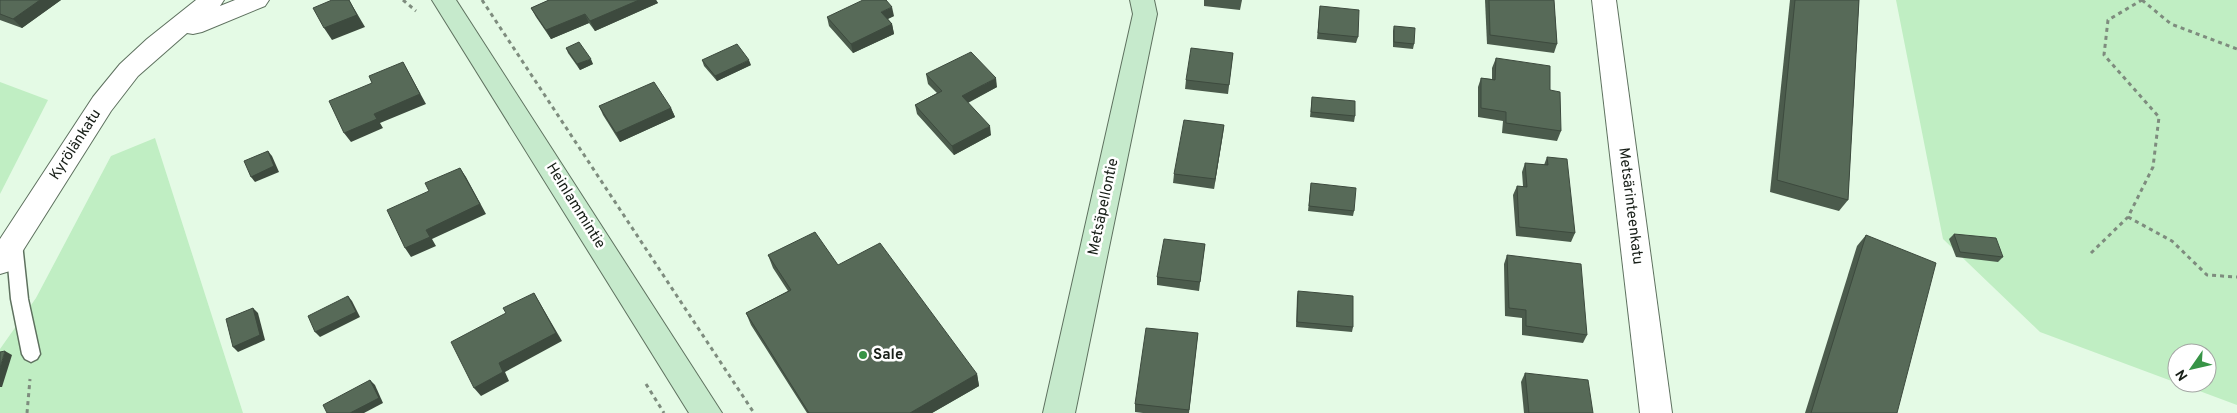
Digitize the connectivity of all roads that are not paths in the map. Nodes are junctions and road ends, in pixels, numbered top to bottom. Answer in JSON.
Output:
{"nodes":[{"id":1,"x":212,"y":0,"type":"edge"},
{"id":2,"x":257,"y":0,"type":"edge"},
{"id":3,"x":444,"y":0,"type":"edge"},
{"id":4,"x":1142,"y":0,"type":"edge"},
{"id":5,"x":1604,"y":0,"type":"edge"},
{"id":6,"x":164,"y":38,"type":"junction"},
{"id":7,"x":14,"y":240,"type":"junction"},
{"id":8,"x":0,"y":263,"type":"edge"},
{"id":9,"x":31,"y":354,"type":"road end"},
{"id":10,"x":706,"y":413,"type":"edge"},
{"id":11,"x":1059,"y":413,"type":"edge"},
{"id":12,"x":1656,"y":413,"type":"edge"}],
"edges":[{"from":1,"to":6,"type":"street","name":"Kyrölänkatu"},
{"from":2,"to":6,"type":"street","name":"Kyrölänkatu"},
{"from":3,"to":10,"type":"street","name":"Heinlammintie"},
{"from":4,"to":11,"type":"street","name":"Metsäpellontie"},
{"from":5,"to":12,"type":"street","name":"Metsärinteenkatu"},
{"from":6,"to":7,"type":"street","name":"Kyrölänkatu"},
{"from":7,"to":8,"type":"street","name":"Kyrölänkatu"},
{"from":7,"to":9,"type":"lane"}]}
